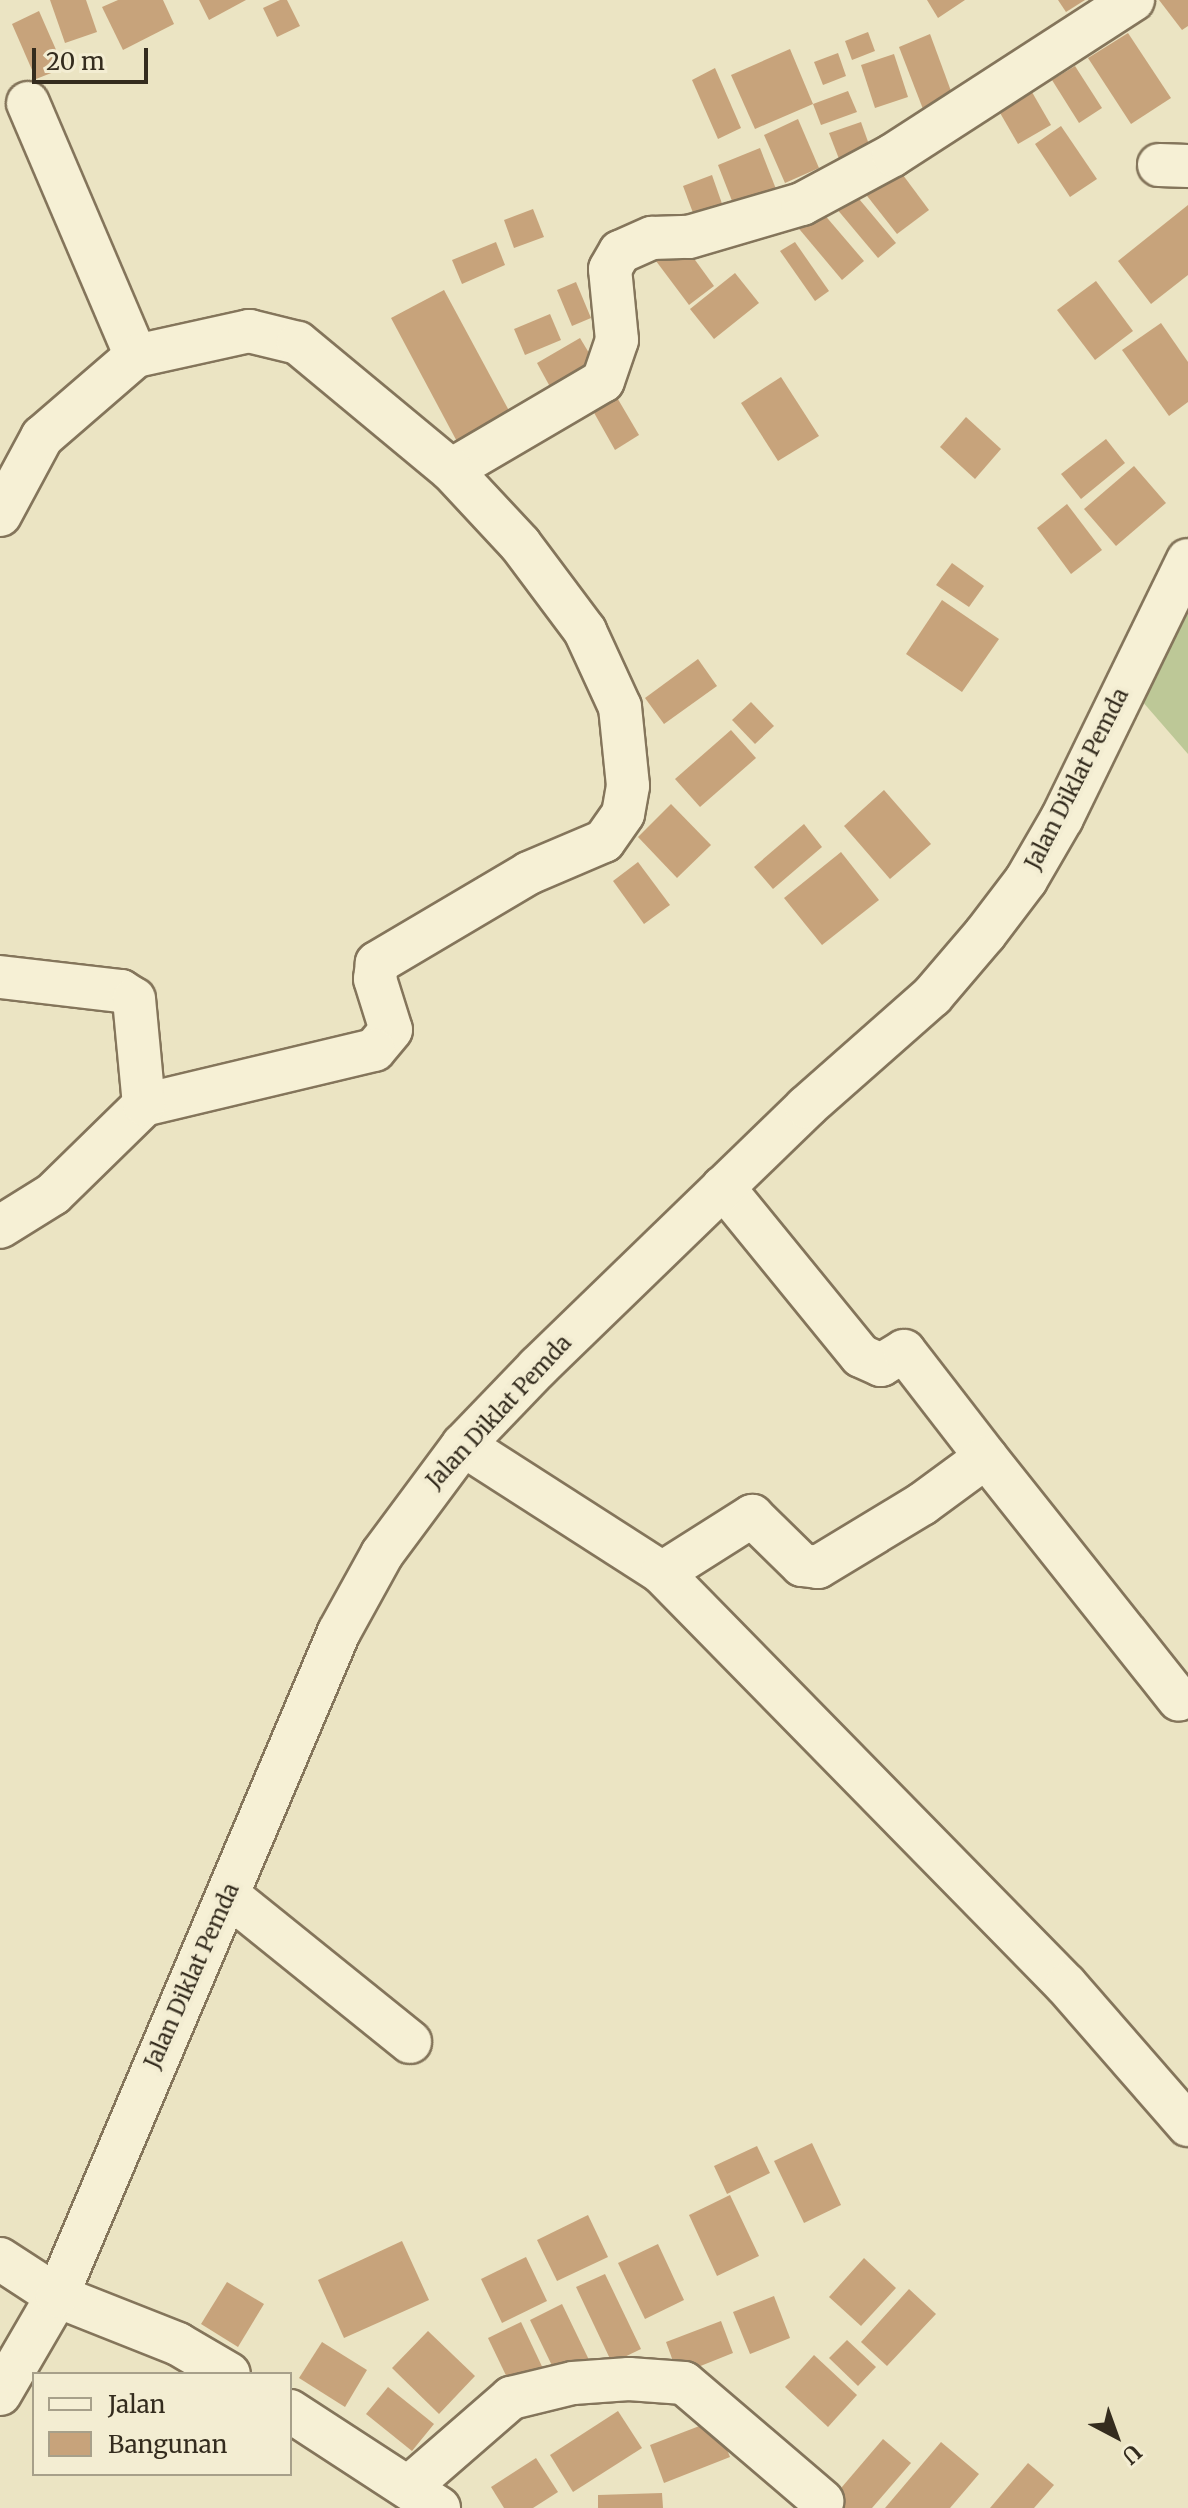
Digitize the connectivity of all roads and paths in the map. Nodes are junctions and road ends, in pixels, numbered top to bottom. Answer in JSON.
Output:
{"nodes":[{"id":1,"x":1133,"y":0,"type":"edge"},
{"id":2,"x":28,"y":103,"type":"dead end"},
{"id":3,"x":136,"y":356,"type":"junction"},
{"id":4,"x":451,"y":470,"type":"junction"},
{"id":5,"x":0,"y":515,"type":"edge"},
{"id":6,"x":1188,"y":560,"type":"edge"},
{"id":7,"x":1177,"y":606,"type":"edge"},
{"id":8,"x":0,"y":977,"type":"edge"},
{"id":9,"x":144,"y":1105,"type":"junction"},
{"id":10,"x":723,"y":1187,"type":"junction"},
{"id":11,"x":0,"y":1227,"type":"edge"},
{"id":12,"x":463,"y":1445,"type":"junction"},
{"id":13,"x":986,"y":1457,"type":"junction"},
{"id":14,"x":662,"y":1573,"type":"junction"},
{"id":15,"x":1179,"y":1700,"type":"dead end"},
{"id":16,"x":228,"y":1895,"type":"junction"},
{"id":17,"x":410,"y":2042,"type":"dead end"},
{"id":18,"x":1188,"y":2125,"type":"edge"},
{"id":19,"x":0,"y":2259,"type":"edge"},
{"id":20,"x":57,"y":2296,"type":"junction"},
{"id":21,"x":226,"y":2372,"type":"edge"},
{"id":22,"x":0,"y":2394,"type":"edge"},
{"id":23,"x":292,"y":2412,"type":"edge"},
{"id":24,"x":425,"y":2497,"type":"edge"},
{"id":25,"x":822,"y":2501,"type":"dead end"}],
"edges":[{"from":1,"to":4,"type":"street"},
{"from":2,"to":3,"type":"street"},
{"from":3,"to":4,"type":"street"},
{"from":3,"to":5,"type":"street"},
{"from":4,"to":9,"type":"street"},
{"from":6,"to":7,"type":"street","name":"Jalan Diklat Pemda"},
{"from":7,"to":10,"type":"street","name":"Jalan Diklat Pemda"},
{"from":8,"to":9,"type":"street"},
{"from":9,"to":11,"type":"street"},
{"from":10,"to":12,"type":"street","name":"Jalan Diklat Pemda"},
{"from":10,"to":13,"type":"street"},
{"from":12,"to":14,"type":"street"},
{"from":12,"to":16,"type":"street","name":"Jalan Diklat Pemda"},
{"from":13,"to":14,"type":"street"},
{"from":13,"to":15,"type":"street"},
{"from":14,"to":18,"type":"street"},
{"from":16,"to":17,"type":"street"},
{"from":16,"to":20,"type":"street","name":"Jalan Diklat Pemda"},
{"from":19,"to":20,"type":"street"},
{"from":20,"to":21,"type":"street"},
{"from":20,"to":22,"type":"street","name":"Jalan Diklat Pemda"},
{"from":23,"to":24,"type":"street"},
{"from":24,"to":25,"type":"street"}]}
